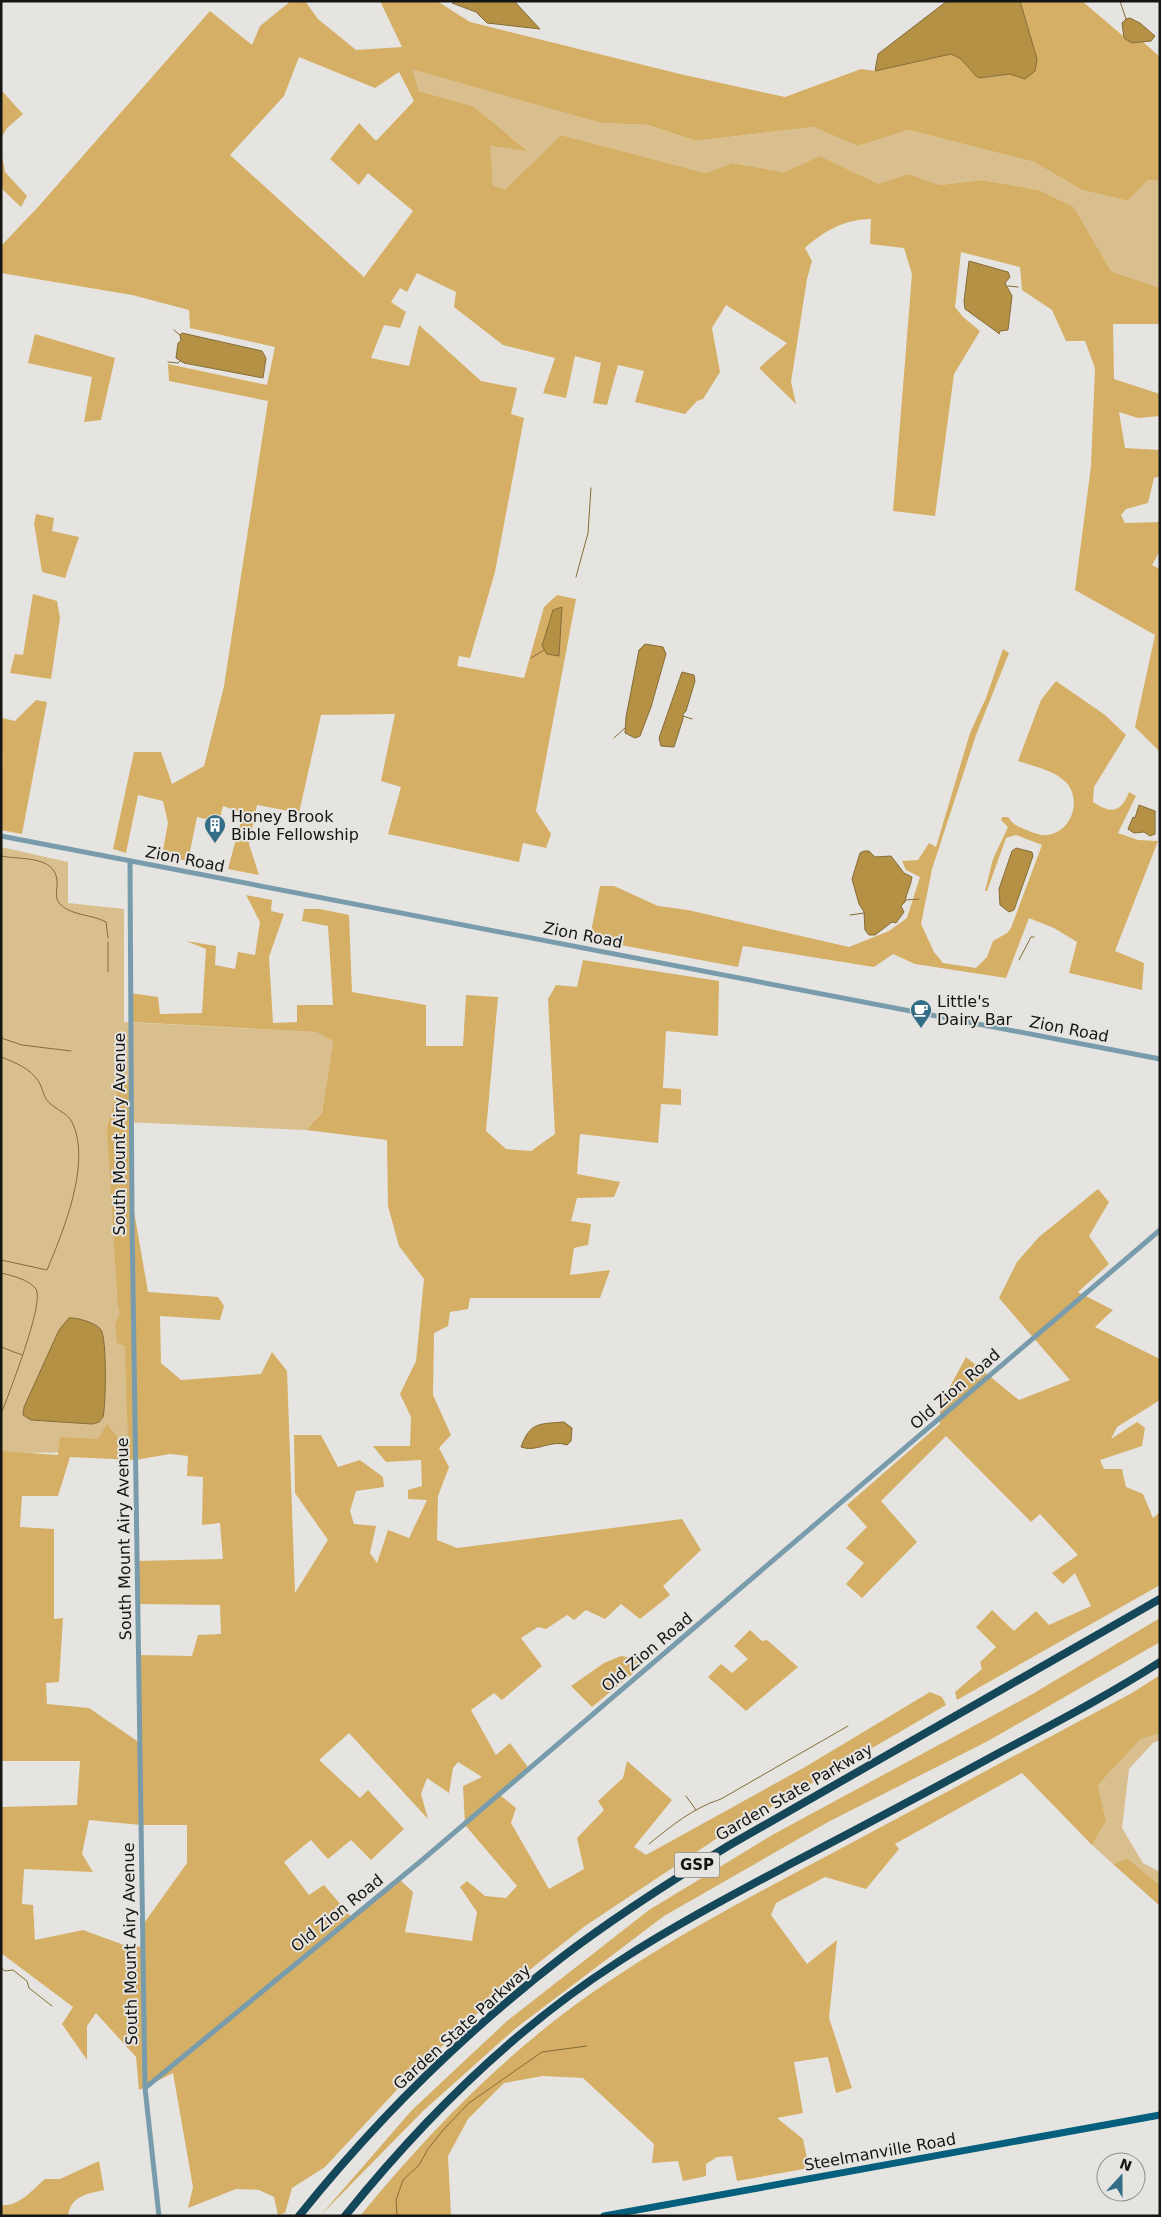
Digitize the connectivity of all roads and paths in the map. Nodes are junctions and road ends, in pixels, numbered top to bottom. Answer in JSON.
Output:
{"nodes":[{"id":1,"x":1,"y":836,"type":"edge"},
{"id":2,"x":130,"y":861,"type":"junction"},
{"id":3,"x":1160,"y":1059,"type":"edge"},
{"id":4,"x":1160,"y":1230,"type":"edge"},
{"id":5,"x":1160,"y":1599,"type":"edge"},
{"id":6,"x":1160,"y":1662,"type":"edge"},
{"id":7,"x":145,"y":2088,"type":"junction"},
{"id":8,"x":1160,"y":2115,"type":"edge"},
{"id":9,"x":159,"y":2216,"type":"edge"},
{"id":10,"x":299,"y":2216,"type":"edge"},
{"id":11,"x":345,"y":2216,"type":"edge"},
{"id":12,"x":604,"y":2216,"type":"edge"}],
"edges":[{"from":1,"to":2,"type":"street","name":"Zion Road"},
{"from":2,"to":3,"type":"street","name":"Zion Road"},
{"from":2,"to":7,"type":"street","name":"South Mount Airy Avenue"},
{"from":4,"to":7,"type":"street","name":"Old Zion Road"},
{"from":5,"to":10,"type":"highway","name":"Garden State Parkway","number":"GSP"},
{"from":6,"to":11,"type":"highway","number":"GSP"},
{"from":7,"to":9,"type":"street","name":"South Mount Airy Avenue"},
{"from":8,"to":12,"type":"main road","name":"Steelmanville Road"}]}
